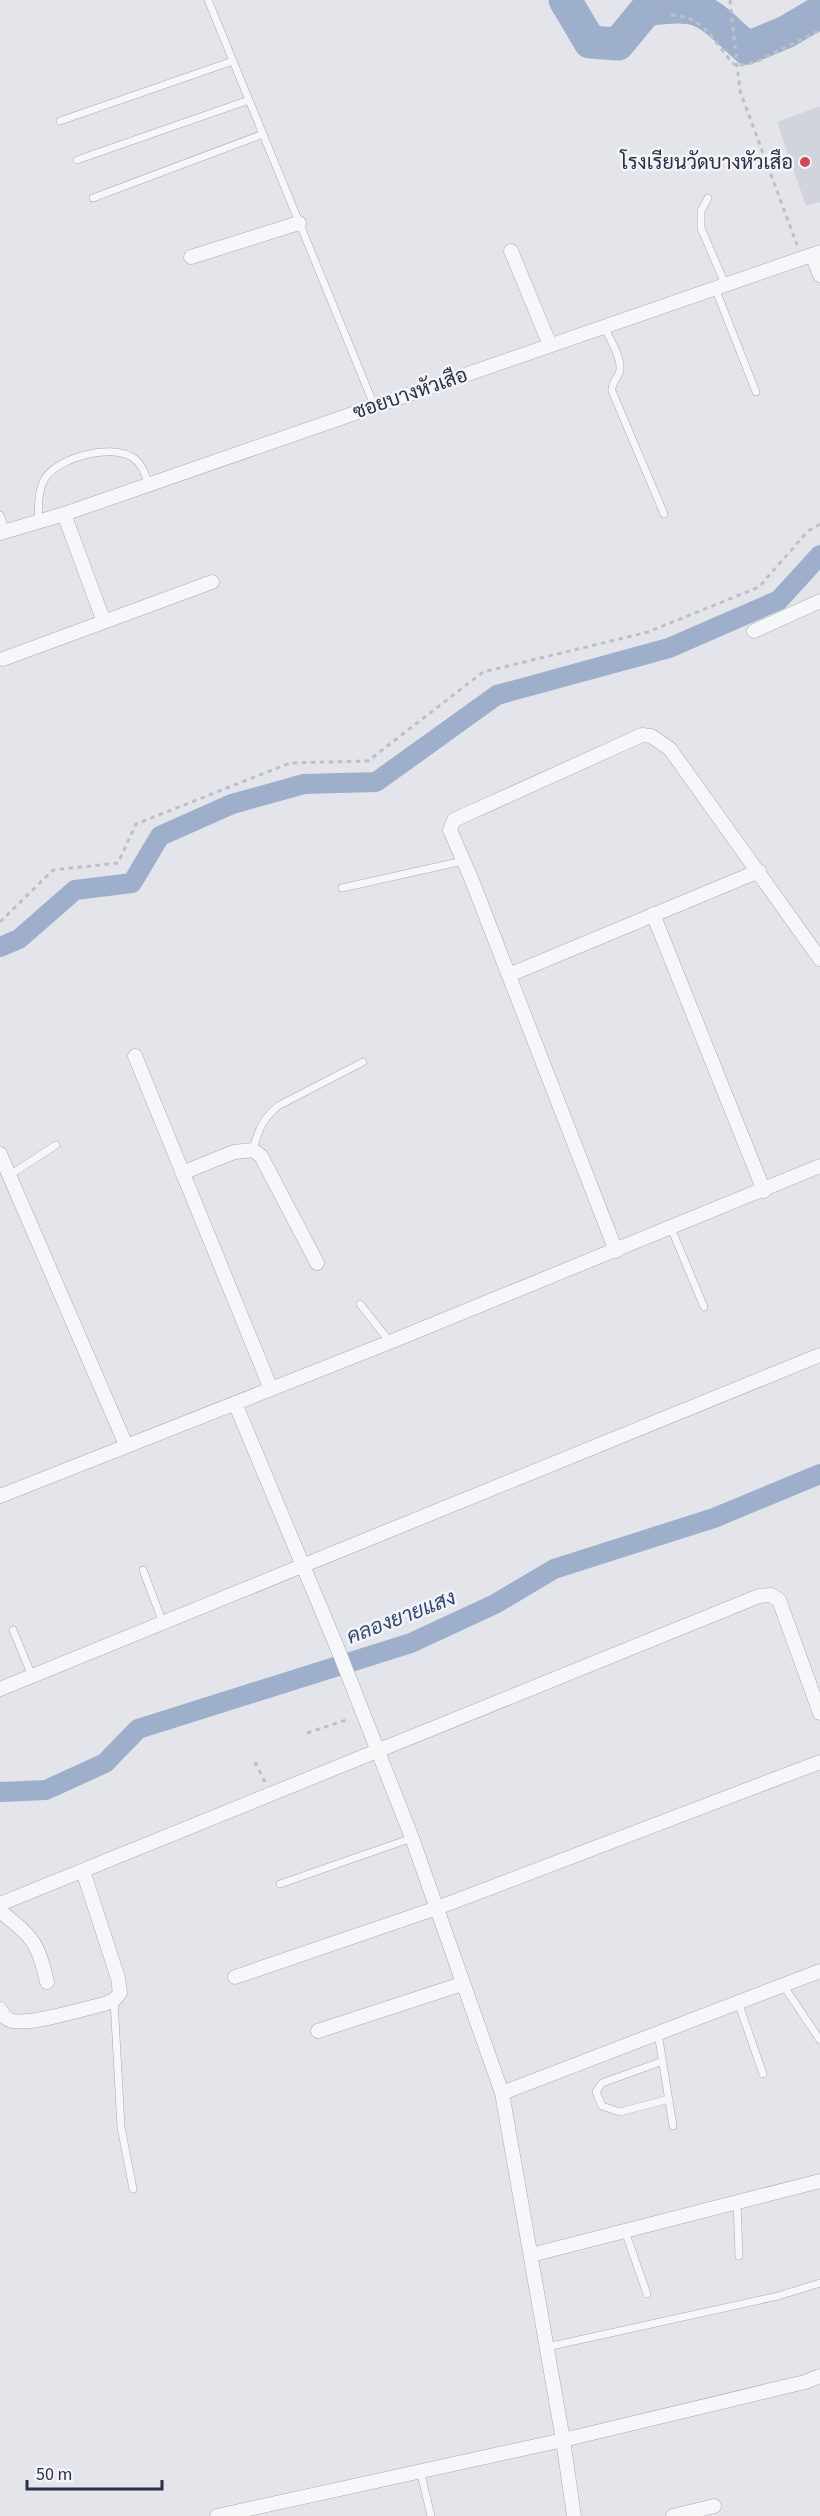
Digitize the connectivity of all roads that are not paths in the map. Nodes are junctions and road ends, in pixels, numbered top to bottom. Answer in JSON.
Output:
{"nodes":[{"id":1,"x":208,"y":0,"type":"edge"},
{"id":2,"x":233,"y":61,"type":"junction"},
{"id":3,"x":249,"y":100,"type":"junction"},
{"id":4,"x":60,"y":121,"type":"dead end"},
{"id":5,"x":263,"y":134,"type":"junction"},
{"id":6,"x":78,"y":160,"type":"dead end"},
{"id":7,"x":93,"y":198,"type":"dead end"},
{"id":8,"x":708,"y":198,"type":"dead end"},
{"id":9,"x":299,"y":223,"type":"junction"},
{"id":10,"x":511,"y":251,"type":"dead end"},
{"id":11,"x":811,"y":255,"type":"edge"},
{"id":12,"x":191,"y":257,"type":"dead end"},
{"id":13,"x":820,"y":275,"type":"edge"},
{"id":14,"x":720,"y":285,"type":"junction"},
{"id":15,"x":604,"y":326,"type":"junction"},
{"id":16,"x":550,"y":345,"type":"junction"},
{"id":17,"x":756,"y":392,"type":"dead end"},
{"id":18,"x":374,"y":405,"type":"junction"},
{"id":19,"x":149,"y":484,"type":"junction"},
{"id":20,"x":64,"y":514,"type":"junction"},
{"id":21,"x":664,"y":514,"type":"dead end"},
{"id":22,"x":0,"y":515,"type":"edge"},
{"id":23,"x":38,"y":522,"type":"junction"},
{"id":24,"x":3,"y":532,"type":"edge"},
{"id":25,"x":212,"y":582,"type":"dead end"},
{"id":26,"x":820,"y":601,"type":"edge"},
{"id":27,"x":104,"y":622,"type":"junction"},
{"id":28,"x":754,"y":631,"type":"dead end"},
{"id":29,"x":3,"y":659,"type":"dead end"},
{"id":30,"x":463,"y":861,"type":"junction"},
{"id":31,"x":759,"y":872,"type":"junction"},
{"id":32,"x":342,"y":888,"type":"dead end"},
{"id":33,"x":653,"y":914,"type":"junction"},
{"id":34,"x":820,"y":959,"type":"edge"},
{"id":35,"x":509,"y":975,"type":"junction"},
{"id":36,"x":135,"y":1056,"type":"dead end"},
{"id":37,"x":363,"y":1062,"type":"dead end"},
{"id":38,"x":56,"y":1145,"type":"dead end"},
{"id":39,"x":253,"y":1150,"type":"junction"},
{"id":40,"x":0,"y":1154,"type":"edge"},
{"id":41,"x":820,"y":1166,"type":"edge"},
{"id":42,"x":182,"y":1173,"type":"junction"},
{"id":43,"x":10,"y":1175,"type":"junction"},
{"id":44,"x":764,"y":1191,"type":"junction"},
{"id":45,"x":671,"y":1228,"type":"junction"},
{"id":46,"x":616,"y":1251,"type":"junction"},
{"id":47,"x":317,"y":1263,"type":"dead end"},
{"id":48,"x":360,"y":1304,"type":"dead end"},
{"id":49,"x":704,"y":1307,"type":"dead end"},
{"id":50,"x":390,"y":1342,"type":"junction"},
{"id":51,"x":820,"y":1355,"type":"edge"},
{"id":52,"x":271,"y":1389,"type":"junction"},
{"id":53,"x":235,"y":1403,"type":"junction"},
{"id":54,"x":126,"y":1445,"type":"junction"},
{"id":55,"x":0,"y":1496,"type":"edge"},
{"id":56,"x":303,"y":1566,"type":"junction"},
{"id":57,"x":143,"y":1569,"type":"dead end"},
{"id":58,"x":163,"y":1623,"type":"junction"},
{"id":59,"x":12,"y":1630,"type":"dead end"},
{"id":60,"x":32,"y":1676,"type":"junction"},
{"id":61,"x":0,"y":1689,"type":"edge"},
{"id":62,"x":820,"y":1713,"type":"edge"},
{"id":63,"x":375,"y":1750,"type":"junction"},
{"id":64,"x":820,"y":1762,"type":"edge"},
{"id":65,"x":412,"y":1838,"type":"junction"},
{"id":66,"x":83,"y":1871,"type":"junction"},
{"id":67,"x":280,"y":1884,"type":"dead end"},
{"id":68,"x":0,"y":1904,"type":"edge"},
{"id":69,"x":437,"y":1908,"type":"junction"},
{"id":70,"x":0,"y":1911,"type":"edge"},
{"id":71,"x":820,"y":1971,"type":"edge"},
{"id":72,"x":235,"y":1977,"type":"dead end"},
{"id":73,"x":47,"y":1982,"type":"dead end"},
{"id":74,"x":462,"y":1984,"type":"junction"},
{"id":75,"x":783,"y":1985,"type":"junction"},
{"id":76,"x":114,"y":2000,"type":"junction"},
{"id":77,"x":738,"y":2002,"type":"junction"},
{"id":78,"x":0,"y":2009,"type":"edge"},
{"id":79,"x":318,"y":2031,"type":"dead end"},
{"id":80,"x":658,"y":2033,"type":"junction"},
{"id":81,"x":820,"y":2040,"type":"edge"},
{"id":82,"x":663,"y":2061,"type":"junction"},
{"id":83,"x":763,"y":2074,"type":"dead end"},
{"id":84,"x":502,"y":2093,"type":"junction"},
{"id":85,"x":669,"y":2098,"type":"junction"},
{"id":86,"x":673,"y":2126,"type":"dead end"},
{"id":87,"x":820,"y":2181,"type":"edge"},
{"id":88,"x":133,"y":2189,"type":"dead end"},
{"id":89,"x":737,"y":2202,"type":"junction"},
{"id":90,"x":625,"y":2231,"type":"junction"},
{"id":91,"x":531,"y":2255,"type":"junction"},
{"id":92,"x":740,"y":2256,"type":"dead end"},
{"id":93,"x":820,"y":2283,"type":"edge"},
{"id":94,"x":647,"y":2294,"type":"dead end"},
{"id":95,"x":547,"y":2349,"type":"junction"},
{"id":96,"x":820,"y":2376,"type":"edge"},
{"id":97,"x":563,"y":2440,"type":"junction"},
{"id":98,"x":420,"y":2470,"type":"junction"},
{"id":99,"x":714,"y":2506,"type":"dead end"},
{"id":100,"x":217,"y":2516,"type":"edge"},
{"id":101,"x":431,"y":2516,"type":"edge"},
{"id":102,"x":574,"y":2516,"type":"edge"},
{"id":103,"x":674,"y":2516,"type":"edge"}],
"edges":[{"from":1,"to":2,"type":"lane"},
{"from":2,"to":3,"type":"lane"},
{"from":2,"to":4,"type":"lane"},
{"from":3,"to":5,"type":"lane"},
{"from":3,"to":6,"type":"lane"},
{"from":5,"to":7,"type":"lane"},
{"from":5,"to":9,"type":"lane"},
{"from":8,"to":14,"type":"lane"},
{"from":9,"to":12,"type":"street"},
{"from":9,"to":18,"type":"lane"},
{"from":10,"to":16,"type":"street"},
{"from":11,"to":13,"type":"street"},
{"from":11,"to":14,"type":"street","name":"ซอยบางหัวเสือ"},
{"from":14,"to":15,"type":"street","name":"ซอยบางหัวเสือ"},
{"from":14,"to":17,"type":"lane"},
{"from":15,"to":16,"type":"street","name":"ซอยบางหัวเสือ"},
{"from":15,"to":21,"type":"lane"},
{"from":16,"to":18,"type":"street","name":"ซอยบางหัวเสือ"},
{"from":18,"to":19,"type":"street","name":"ซอยบางหัวเสือ"},
{"from":19,"to":20,"type":"street","name":"ซอยบางหัวเสือ"},
{"from":19,"to":23,"type":"lane"},
{"from":20,"to":23,"type":"street","name":"ซอยบางหัวเสือ"},
{"from":20,"to":27,"type":"street"},
{"from":22,"to":24,"type":"lane"},
{"from":23,"to":24,"type":"street","name":"ซอยบางหัวเสือ"},
{"from":25,"to":27,"type":"street"},
{"from":26,"to":28,"type":"street"},
{"from":27,"to":29,"type":"street"},
{"from":30,"to":31,"type":"street"},
{"from":30,"to":32,"type":"lane"},
{"from":30,"to":35,"type":"street"},
{"from":31,"to":33,"type":"street"},
{"from":31,"to":34,"type":"street"},
{"from":33,"to":35,"type":"street"},
{"from":33,"to":44,"type":"street"},
{"from":35,"to":46,"type":"street"},
{"from":36,"to":42,"type":"street"},
{"from":37,"to":39,"type":"lane"},
{"from":38,"to":43,"type":"lane"},
{"from":39,"to":42,"type":"street"},
{"from":39,"to":47,"type":"street"},
{"from":40,"to":43,"type":"street"},
{"from":41,"to":44,"type":"street"},
{"from":42,"to":52,"type":"street"},
{"from":43,"to":54,"type":"street"},
{"from":44,"to":45,"type":"street"},
{"from":45,"to":46,"type":"street"},
{"from":45,"to":49,"type":"lane"},
{"from":46,"to":50,"type":"street"},
{"from":48,"to":50,"type":"lane"},
{"from":50,"to":52,"type":"street"},
{"from":51,"to":56,"type":"street"},
{"from":52,"to":53,"type":"street"},
{"from":53,"to":54,"type":"street"},
{"from":53,"to":56,"type":"street"},
{"from":54,"to":55,"type":"street"},
{"from":56,"to":58,"type":"street"},
{"from":56,"to":63,"type":"street"},
{"from":57,"to":58,"type":"lane"},
{"from":58,"to":60,"type":"street"},
{"from":59,"to":60,"type":"lane"},
{"from":60,"to":61,"type":"street"},
{"from":62,"to":63,"type":"street"},
{"from":63,"to":65,"type":"street"},
{"from":63,"to":66,"type":"street"},
{"from":64,"to":69,"type":"street"},
{"from":65,"to":67,"type":"lane"},
{"from":65,"to":69,"type":"street"},
{"from":66,"to":68,"type":"street"},
{"from":66,"to":76,"type":"street"},
{"from":69,"to":72,"type":"street"},
{"from":69,"to":74,"type":"street"},
{"from":70,"to":73,"type":"street"},
{"from":71,"to":75,"type":"street"},
{"from":74,"to":79,"type":"street"},
{"from":74,"to":84,"type":"street"},
{"from":75,"to":77,"type":"street"},
{"from":75,"to":81,"type":"lane"},
{"from":76,"to":78,"type":"street"},
{"from":76,"to":88,"type":"lane"},
{"from":77,"to":80,"type":"street"},
{"from":77,"to":83,"type":"lane"},
{"from":80,"to":82,"type":"lane"},
{"from":80,"to":84,"type":"street"},
{"from":82,"to":85,"type":"lane"},
{"from":82,"to":85,"type":"lane"},
{"from":84,"to":91,"type":"street"},
{"from":85,"to":86,"type":"lane"},
{"from":87,"to":89,"type":"street"},
{"from":89,"to":90,"type":"street"},
{"from":89,"to":92,"type":"lane"},
{"from":90,"to":91,"type":"street"},
{"from":90,"to":94,"type":"lane"},
{"from":91,"to":95,"type":"street"},
{"from":93,"to":95,"type":"lane"},
{"from":95,"to":97,"type":"street"},
{"from":96,"to":97,"type":"street"},
{"from":97,"to":98,"type":"street"},
{"from":97,"to":102,"type":"street"},
{"from":98,"to":100,"type":"street"},
{"from":98,"to":101,"type":"lane"},
{"from":99,"to":103,"type":"street"}]}
